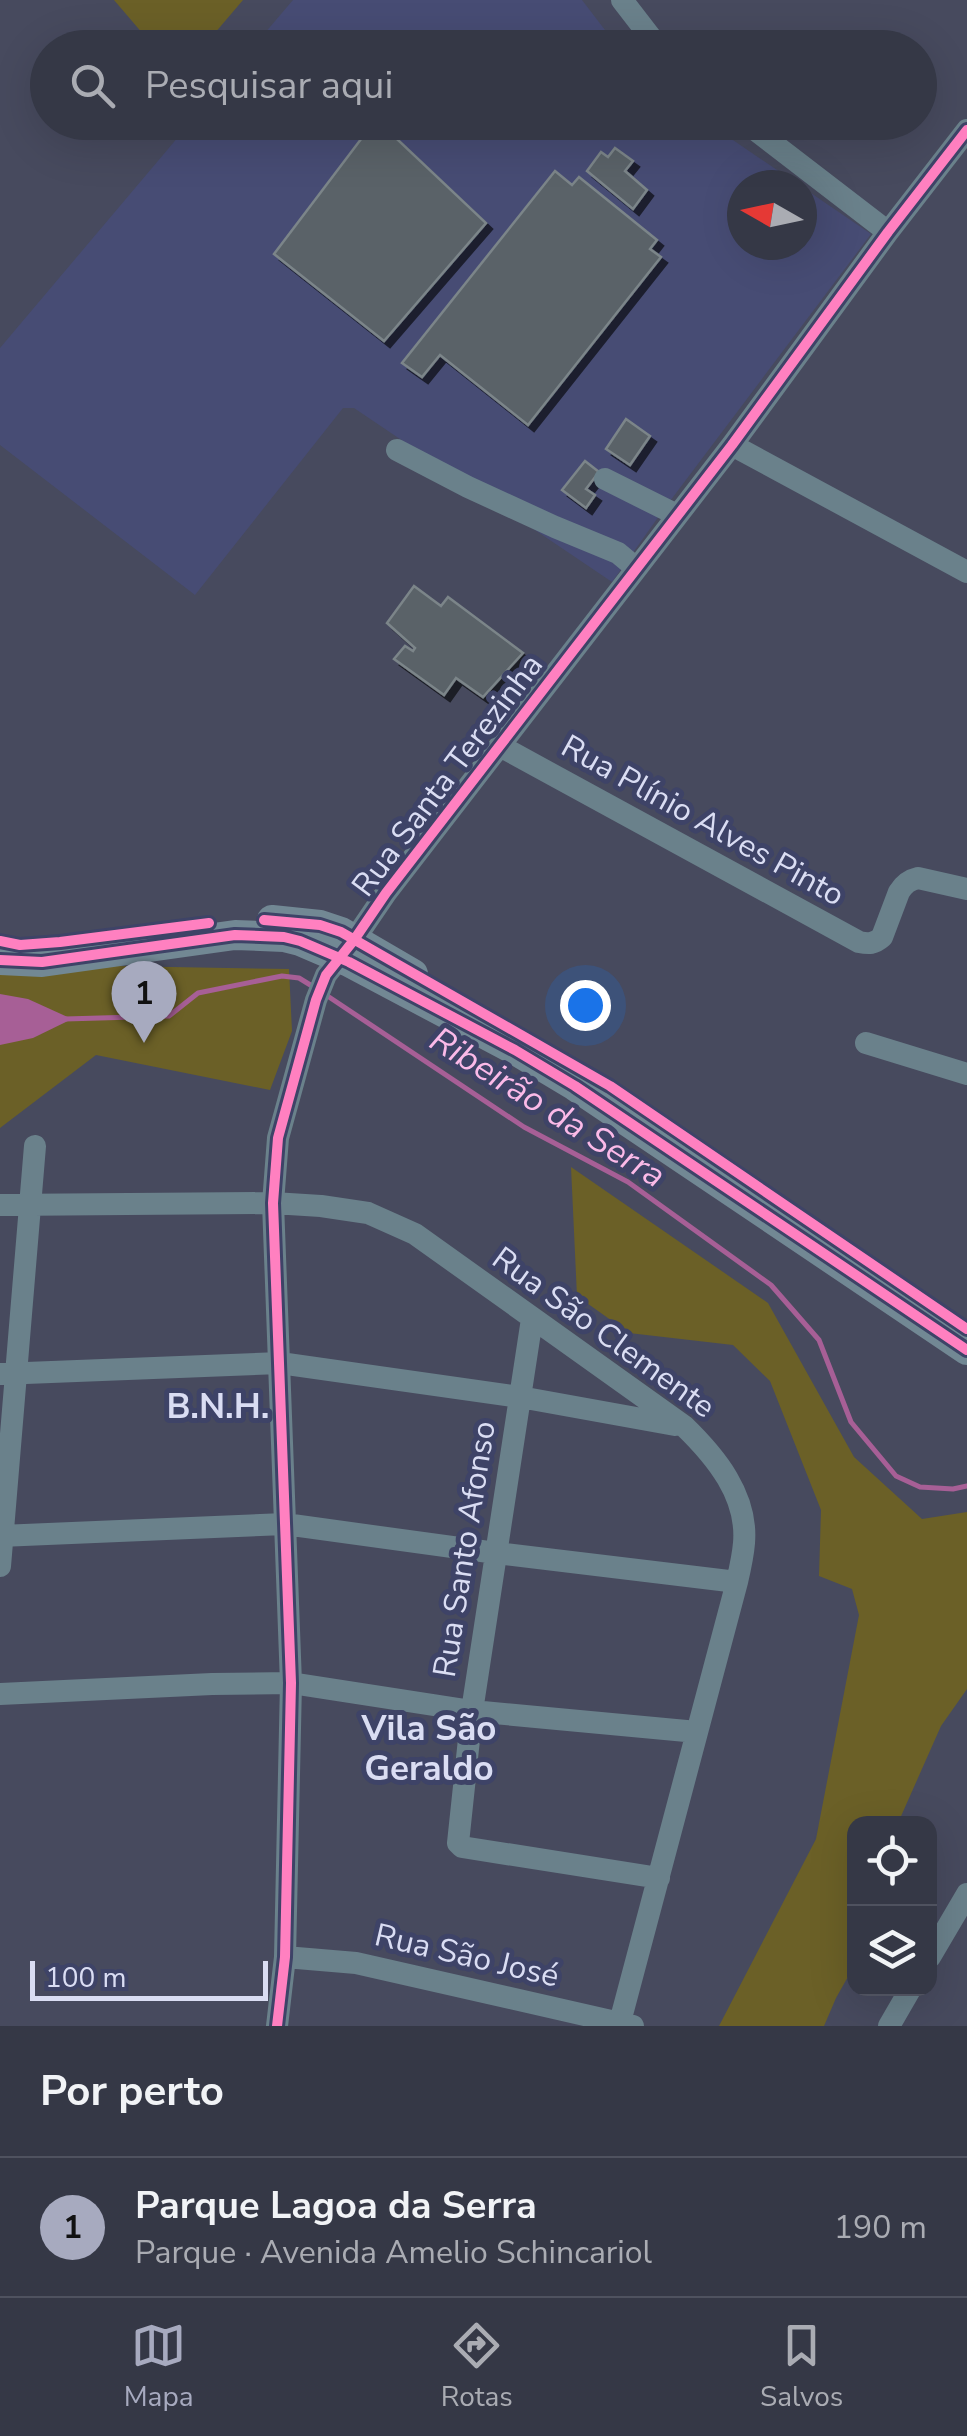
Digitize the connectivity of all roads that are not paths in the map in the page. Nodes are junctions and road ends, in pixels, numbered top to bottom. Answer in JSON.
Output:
{"nodes":[{"id":1,"x":622,"y":0,"type":"edge"},
{"id":2,"x":645,"y":30,"type":"edge"},
{"id":3,"x":967,"y":130,"type":"edge"},
{"id":4,"x":768,"y":140,"type":"edge"},
{"id":5,"x":888,"y":232,"type":"junction"},
{"id":6,"x":732,"y":445,"type":"junction"},
{"id":7,"x":397,"y":450,"type":"dead end"},
{"id":8,"x":605,"y":480,"type":"dead end"},
{"id":9,"x":677,"y":515,"type":"junction"},
{"id":10,"x":636,"y":568,"type":"junction"},
{"id":11,"x":967,"y":572,"type":"edge"},
{"id":12,"x":500,"y":746,"type":"junction"},
{"id":13,"x":967,"y":889,"type":"edge"},
{"id":14,"x":0,"y":942,"type":"edge"},
{"id":15,"x":0,"y":960,"type":"edge"},
{"id":16,"x":332,"y":963,"type":"junction"},
{"id":17,"x":866,"y":1043,"type":"dead end"},
{"id":18,"x":967,"y":1074,"type":"edge"},
{"id":19,"x":35,"y":1146,"type":"dead end"},
{"id":20,"x":273,"y":1202,"type":"junction"},
{"id":21,"x":0,"y":1205,"type":"edge"},
{"id":22,"x":30,"y":1205,"type":"junction"},
{"id":23,"x":532,"y":1319,"type":"junction"},
{"id":24,"x":967,"y":1329,"type":"edge"},
{"id":25,"x":967,"y":1350,"type":"edge"},
{"id":26,"x":280,"y":1363,"type":"junction"},
{"id":27,"x":8,"y":1373,"type":"edge"},
{"id":28,"x":520,"y":1397,"type":"junction"},
{"id":29,"x":684,"y":1426,"type":"junction"},
{"id":30,"x":285,"y":1524,"type":"junction"},
{"id":31,"x":1,"y":1536,"type":"edge"},
{"id":32,"x":496,"y":1553,"type":"junction"},
{"id":33,"x":0,"y":1566,"type":"edge"},
{"id":34,"x":737,"y":1582,"type":"junction"},
{"id":35,"x":291,"y":1683,"type":"junction"},
{"id":36,"x":0,"y":1694,"type":"edge"},
{"id":37,"x":472,"y":1711,"type":"junction"},
{"id":38,"x":697,"y":1732,"type":"junction"},
{"id":39,"x":659,"y":1878,"type":"junction"},
{"id":40,"x":967,"y":1894,"type":"edge"},
{"id":41,"x":937,"y":1944,"type":"edge"},
{"id":42,"x":285,"y":1957,"type":"junction"},
{"id":43,"x":906,"y":1996,"type":"edge"},
{"id":44,"x":533,"y":2003,"type":"junction"},
{"id":45,"x":626,"y":2024,"type":"edge"},
{"id":46,"x":277,"y":2026,"type":"edge"},
{"id":47,"x":524,"y":2026,"type":"edge"},
{"id":48,"x":889,"y":2026,"type":"edge"}],
"edges":[{"from":1,"to":2,"type":"street"},
{"from":3,"to":5,"type":"street","name":"Rua Santa Terezinha"},
{"from":4,"to":5,"type":"street"},
{"from":5,"to":6,"type":"street","name":"Rua Santa Terezinha"},
{"from":6,"to":9,"type":"street","name":"Rua Santa Terezinha"},
{"from":6,"to":11,"type":"street"},
{"from":7,"to":10,"type":"street"},
{"from":8,"to":9,"type":"street"},
{"from":9,"to":10,"type":"street","name":"Rua Santa Terezinha"},
{"from":10,"to":12,"type":"street","name":"Rua Santa Terezinha"},
{"from":12,"to":13,"type":"street","name":"Rua Plínio Alves Pinto"},
{"from":12,"to":16,"type":"street","name":"Rua Santa Terezinha"},
{"from":14,"to":16,"type":"main road"},
{"from":15,"to":16,"type":"main road"},
{"from":16,"to":20,"type":"street","name":"Rua Santa Terezinha"},
{"from":16,"to":24,"type":"main road"},
{"from":16,"to":25,"type":"main road"},
{"from":17,"to":18,"type":"street"},
{"from":19,"to":22,"type":"street"},
{"from":20,"to":22,"type":"street","name":"Rua São Clemente"},
{"from":20,"to":23,"type":"street","name":"Rua São Clemente"},
{"from":20,"to":26,"type":"street","name":"Rua Santa Terezinha"},
{"from":21,"to":22,"type":"street","name":"Rua São Clemente"},
{"from":22,"to":27,"type":"street"},
{"from":23,"to":28,"type":"street","name":"Rua Santo Afonso"},
{"from":23,"to":29,"type":"street","name":"Rua São Clemente"},
{"from":26,"to":27,"type":"street"},
{"from":26,"to":28,"type":"street"},
{"from":26,"to":30,"type":"street","name":"Rua Santa Terezinha"},
{"from":27,"to":31,"type":"street"},
{"from":28,"to":29,"type":"street"},
{"from":28,"to":32,"type":"street","name":"Rua Santo Afonso"},
{"from":29,"to":34,"type":"street","name":"Rua São Clemente"},
{"from":30,"to":31,"type":"street"},
{"from":30,"to":32,"type":"street"},
{"from":30,"to":35,"type":"street","name":"Rua Santa Terezinha"},
{"from":31,"to":33,"type":"street"},
{"from":32,"to":34,"type":"street"},
{"from":32,"to":37,"type":"street","name":"Rua Santo Afonso"},
{"from":34,"to":38,"type":"street","name":"Rua São Clemente"},
{"from":35,"to":36,"type":"street"},
{"from":35,"to":37,"type":"street"},
{"from":35,"to":42,"type":"street","name":"Rua Santa Terezinha"},
{"from":37,"to":38,"type":"street"},
{"from":37,"to":39,"type":"street","name":"Rua Santo Afonso"},
{"from":38,"to":39,"type":"street","name":"Rua São Clemente"},
{"from":39,"to":45,"type":"street","name":"Rua São Clemente"},
{"from":40,"to":41,"type":"street"},
{"from":42,"to":44,"type":"street","name":"Rua São José"},
{"from":42,"to":46,"type":"street","name":"Rua Santa Terezinha"},
{"from":43,"to":48,"type":"street"},
{"from":44,"to":45,"type":"street","name":"Rua São José"},
{"from":44,"to":47,"type":"street"}]}
